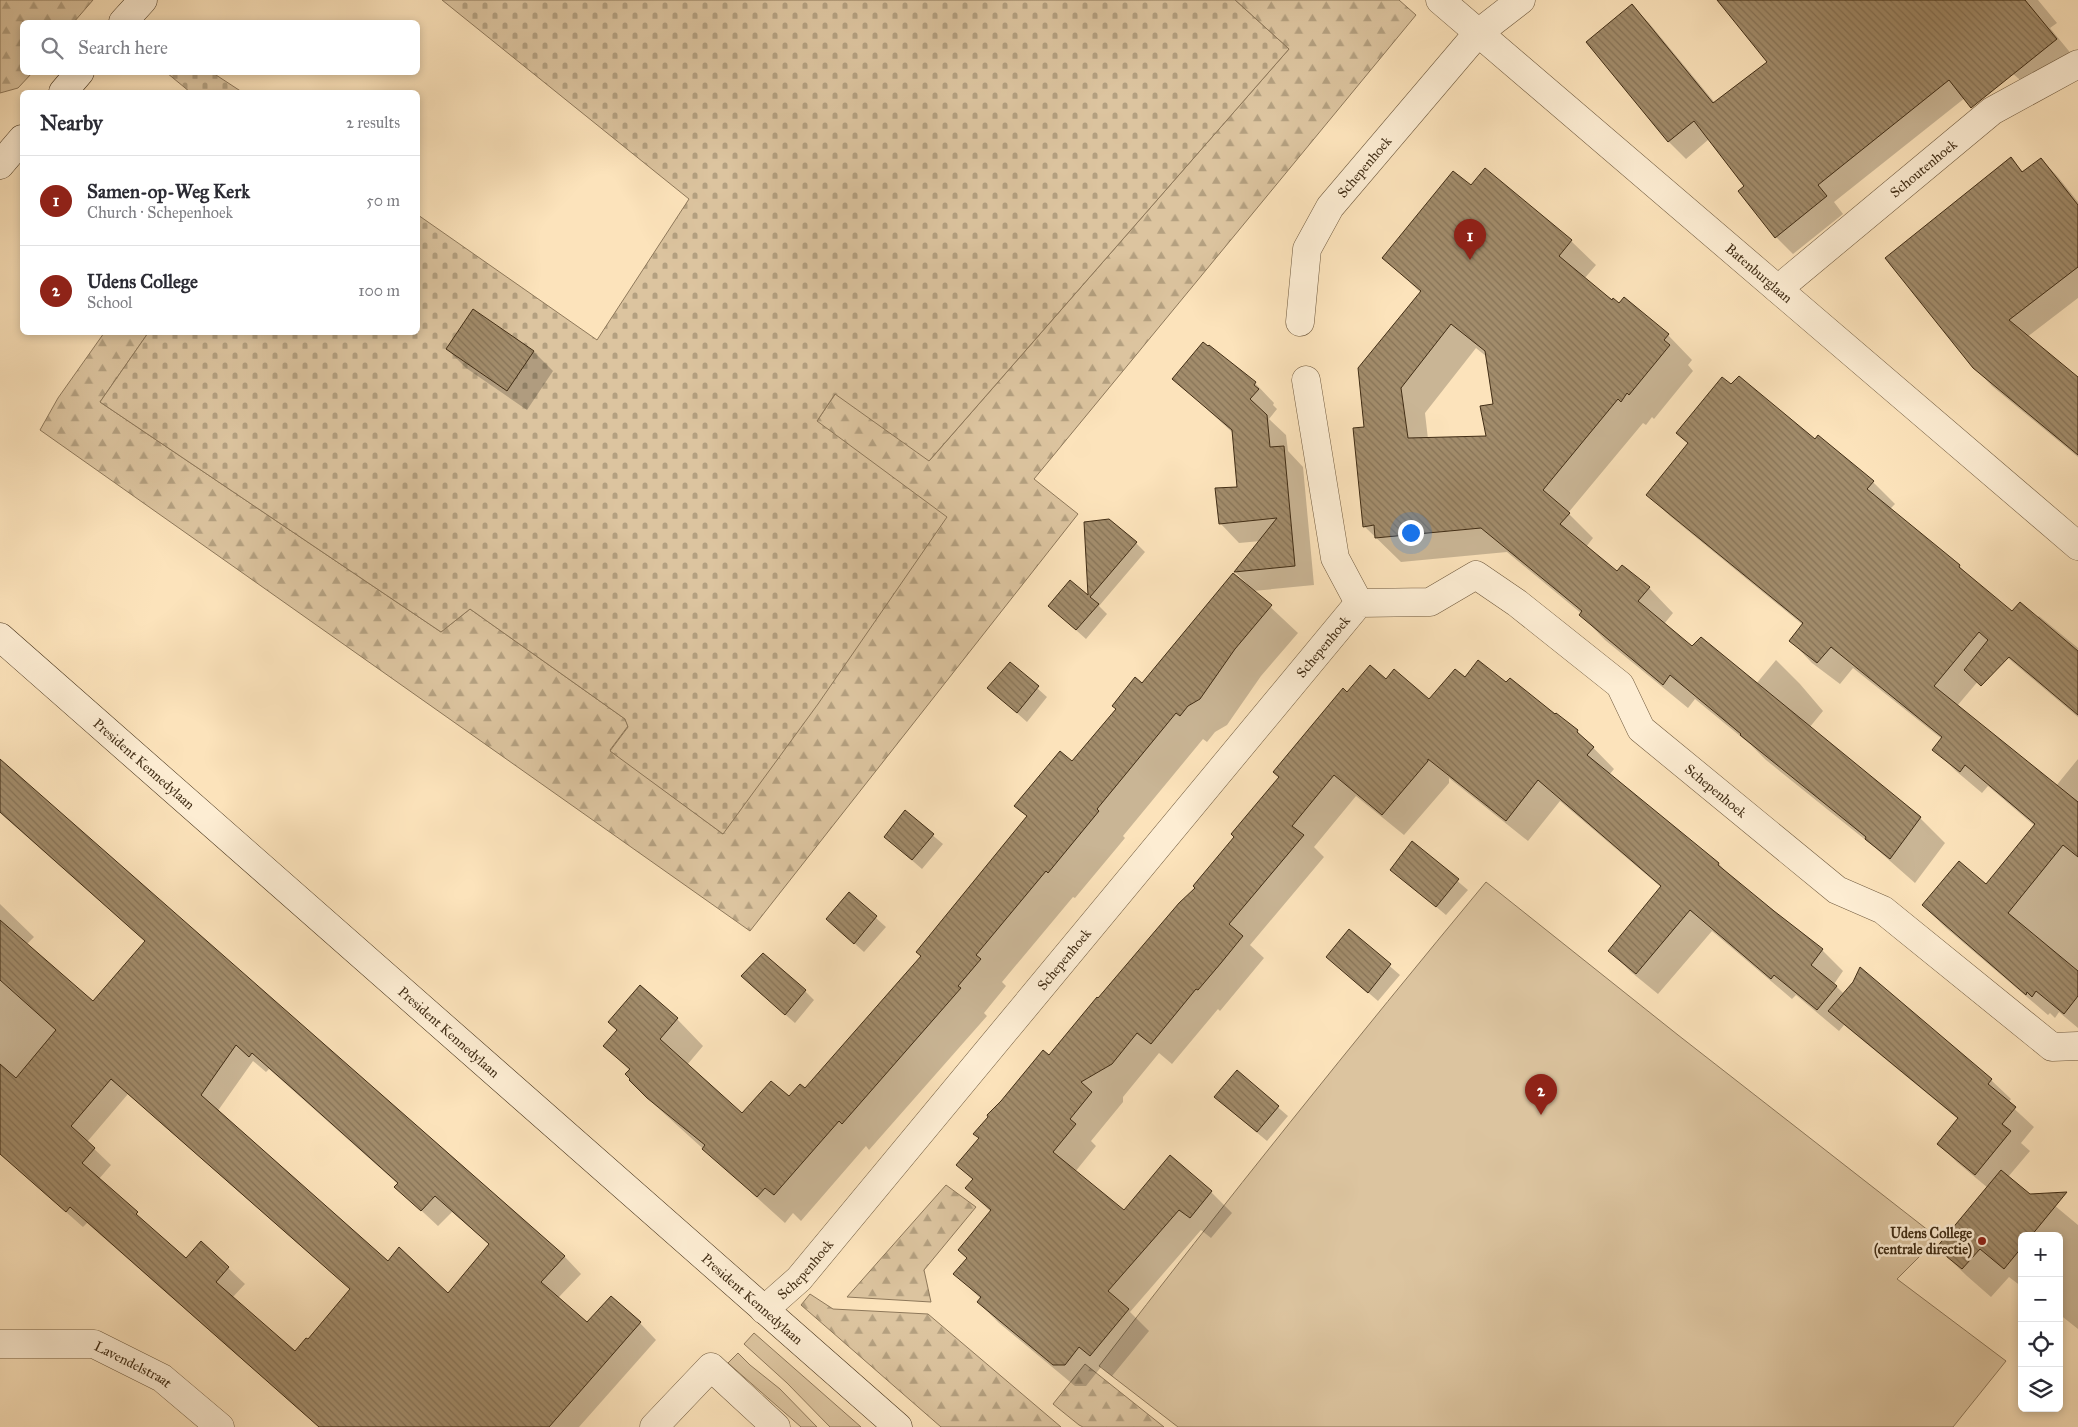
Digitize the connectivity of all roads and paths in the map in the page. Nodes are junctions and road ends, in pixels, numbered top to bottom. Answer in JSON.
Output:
{"nodes":[{"id":1,"x":143,"y":0,"type":"edge"},
{"id":2,"x":1440,"y":0,"type":"edge"},
{"id":3,"x":1521,"y":0,"type":"edge"},
{"id":4,"x":125,"y":20,"type":"edge"},
{"id":5,"x":1477,"y":34,"type":"junction"},
{"id":6,"x":2078,"y":64,"type":"edge"},
{"id":7,"x":77,"y":75,"type":"edge"},
{"id":8,"x":64,"y":90,"type":"edge"},
{"id":9,"x":20,"y":141,"type":"edge"},
{"id":10,"x":0,"y":165,"type":"edge"},
{"id":11,"x":1778,"y":289,"type":"junction"},
{"id":12,"x":1300,"y":322,"type":"dead end"},
{"id":13,"x":1306,"y":380,"type":"dead end"},
{"id":14,"x":2078,"y":546,"type":"edge"},
{"id":15,"x":1359,"y":603,"type":"junction"},
{"id":16,"x":0,"y":637,"type":"edge"},
{"id":17,"x":2078,"y":1046,"type":"edge"},
{"id":18,"x":764,"y":1310,"type":"junction"},
{"id":19,"x":0,"y":1344,"type":"edge"},
{"id":20,"x":220,"y":1427,"type":"edge"},
{"id":21,"x":654,"y":1427,"type":"edge"},
{"id":22,"x":776,"y":1427,"type":"edge"},
{"id":23,"x":898,"y":1427,"type":"edge"}],
"edges":[{"from":1,"to":4,"type":"street"},
{"from":2,"to":5,"type":"street","name":"Batenburglaan"},
{"from":3,"to":5,"type":"street","name":"Schepenhoek"},
{"from":5,"to":11,"type":"street","name":"Batenburglaan"},
{"from":5,"to":12,"type":"street","name":"Schepenhoek"},
{"from":6,"to":11,"type":"street","name":"Schoutenhoek"},
{"from":7,"to":8,"type":"street"},
{"from":9,"to":10,"type":"street"},
{"from":11,"to":14,"type":"street","name":"Batenburglaan"},
{"from":13,"to":15,"type":"street","name":"Schepenhoek"},
{"from":15,"to":17,"type":"street","name":"Schepenhoek"},
{"from":15,"to":18,"type":"street","name":"Schepenhoek"},
{"from":16,"to":18,"type":"street","name":"President Kennedylaan"},
{"from":18,"to":23,"type":"street","name":"President Kennedylaan"},
{"from":19,"to":20,"type":"street","name":"Lavendelstraat"},
{"from":21,"to":22,"type":"street"}]}
